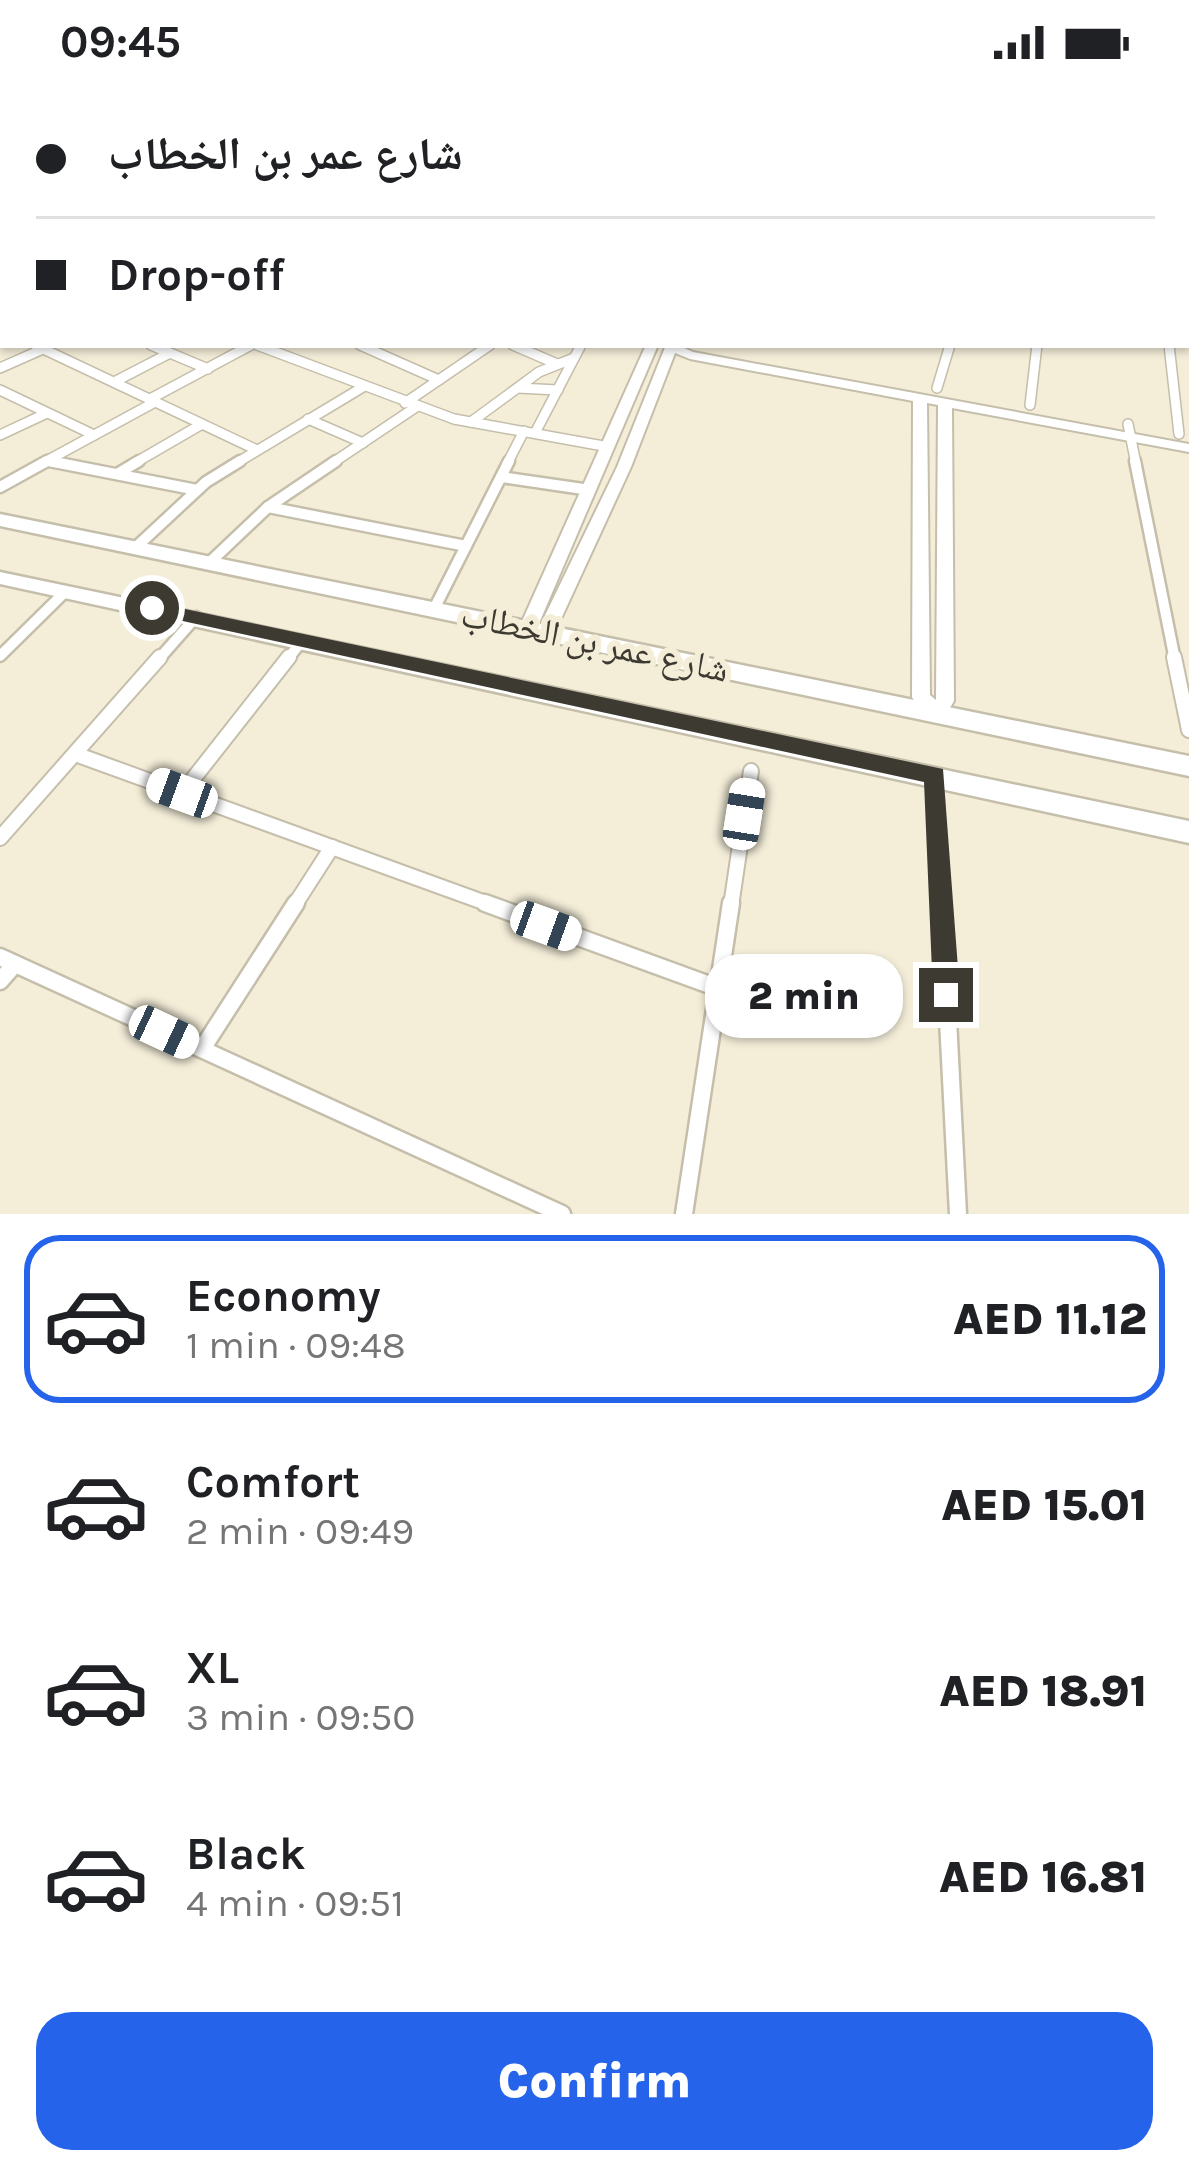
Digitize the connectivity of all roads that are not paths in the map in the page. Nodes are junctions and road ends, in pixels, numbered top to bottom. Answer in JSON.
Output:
{"nodes":[{"id":1,"x":37,"y":348,"type":"edge"},
{"id":2,"x":41,"y":348,"type":"edge"},
{"id":3,"x":158,"y":348,"type":"edge"},
{"id":4,"x":184,"y":348,"type":"edge"},
{"id":5,"x":248,"y":348,"type":"edge"},
{"id":6,"x":264,"y":348,"type":"edge"},
{"id":7,"x":275,"y":348,"type":"edge"},
{"id":8,"x":367,"y":348,"type":"edge"},
{"id":9,"x":486,"y":348,"type":"edge"},
{"id":10,"x":520,"y":348,"type":"edge"},
{"id":11,"x":579,"y":348,"type":"edge"},
{"id":12,"x":651,"y":348,"type":"edge"},
{"id":13,"x":670,"y":348,"type":"edge"},
{"id":14,"x":675,"y":348,"type":"edge"},
{"id":15,"x":949,"y":348,"type":"edge"},
{"id":16,"x":1037,"y":348,"type":"edge"},
{"id":17,"x":1170,"y":348,"type":"edge"},
{"id":18,"x":271,"y":350,"type":"junction"},
{"id":19,"x":171,"y":354,"type":"junction"},
{"id":20,"x":574,"y":358,"type":"junction"},
{"id":21,"x":557,"y":364,"type":"junction"},
{"id":22,"x":0,"y":368,"type":"edge"},
{"id":23,"x":208,"y":369,"type":"junction"},
{"id":24,"x":440,"y":380,"type":"junction"},
{"id":25,"x":113,"y":382,"type":"junction"},
{"id":26,"x":363,"y":387,"type":"junction"},
{"id":27,"x":517,"y":388,"type":"junction"},
{"id":28,"x":558,"y":389,"type":"junction"},
{"id":29,"x":0,"y":390,"type":"edge"},
{"id":30,"x":934,"y":395,"type":"junction"},
{"id":31,"x":15,"y":397,"type":"junction"},
{"id":32,"x":152,"y":400,"type":"junction"},
{"id":33,"x":0,"y":404,"type":"edge"},
{"id":34,"x":410,"y":405,"type":"junction"},
{"id":35,"x":1030,"y":405,"type":"junction"},
{"id":36,"x":47,"y":413,"type":"junction"},
{"id":37,"x":308,"y":419,"type":"junction"},
{"id":38,"x":471,"y":422,"type":"junction"},
{"id":39,"x":202,"y":424,"type":"junction"},
{"id":40,"x":1129,"y":430,"type":"junction"},
{"id":41,"x":529,"y":432,"type":"junction"},
{"id":42,"x":0,"y":435,"type":"edge"},
{"id":43,"x":1184,"y":435,"type":"edge"},
{"id":44,"x":94,"y":436,"type":"junction"},
{"id":45,"x":362,"y":443,"type":"junction"},
{"id":46,"x":609,"y":447,"type":"junction"},
{"id":47,"x":1189,"y":448,"type":"edge"},
{"id":48,"x":257,"y":450,"type":"junction"},
{"id":49,"x":47,"y":461,"type":"junction"},
{"id":50,"x":118,"y":474,"type":"junction"},
{"id":51,"x":501,"y":477,"type":"junction"},
{"id":52,"x":0,"y":488,"type":"edge"},
{"id":53,"x":197,"y":490,"type":"junction"},
{"id":54,"x":590,"y":490,"type":"junction"},
{"id":55,"x":268,"y":507,"type":"junction"},
{"id":56,"x":0,"y":520,"type":"edge"},
{"id":57,"x":466,"y":546,"type":"junction"},
{"id":58,"x":135,"y":548,"type":"junction"},
{"id":59,"x":209,"y":563,"type":"junction"},
{"id":60,"x":0,"y":578,"type":"edge"},
{"id":61,"x":65,"y":592,"type":"junction"},
{"id":62,"x":434,"y":609,"type":"junction"},
{"id":63,"x":196,"y":616,"type":"junction"},
{"id":64,"x":537,"y":630,"type":"junction"},
{"id":65,"x":302,"y":642,"type":"junction"},
{"id":66,"x":0,"y":656,"type":"edge"},
{"id":67,"x":937,"y":713,"type":"junction"},
{"id":68,"x":1189,"y":730,"type":"edge"},
{"id":69,"x":78,"y":755,"type":"junction"},
{"id":70,"x":1189,"y":766,"type":"edge"},
{"id":71,"x":751,"y":771,"type":"dead end"},
{"id":72,"x":935,"y":776,"type":"junction"},
{"id":73,"x":182,"y":793,"type":"junction"},
{"id":74,"x":1188,"y":836,"type":"edge"},
{"id":75,"x":0,"y":838,"type":"edge"},
{"id":76,"x":332,"y":847,"type":"junction"},
{"id":77,"x":7,"y":961,"type":"edge"},
{"id":78,"x":0,"y":981,"type":"edge"},
{"id":79,"x":718,"y":988,"type":"junction"},
{"id":80,"x":202,"y":1049,"type":"junction"},
{"id":81,"x":562,"y":1214,"type":"edge"},
{"id":82,"x":684,"y":1214,"type":"edge"},
{"id":83,"x":958,"y":1214,"type":"edge"}],
"edges":[{"from":1,"to":22,"type":"street"},
{"from":2,"to":25,"type":"street"},
{"from":3,"to":19,"type":"street"},
{"from":4,"to":19,"type":"street"},
{"from":5,"to":23,"type":"street"},
{"from":6,"to":18,"type":"street"},
{"from":7,"to":18,"type":"street"},
{"from":8,"to":24,"type":"street"},
{"from":9,"to":24,"type":"street"},
{"from":10,"to":21,"type":"street"},
{"from":11,"to":20,"type":"street"},
{"from":12,"to":46,"type":"street"},
{"from":13,"to":64,"type":"street"},
{"from":14,"to":30,"type":"street"},
{"from":15,"to":30,"type":"street"},
{"from":16,"to":35,"type":"street"},
{"from":17,"to":43,"type":"street"},
{"from":18,"to":26,"type":"street"},
{"from":19,"to":23,"type":"street"},
{"from":19,"to":25,"type":"street"},
{"from":20,"to":21,"type":"street"},
{"from":20,"to":28,"type":"street"},
{"from":21,"to":27,"type":"street"},
{"from":23,"to":32,"type":"street"},
{"from":24,"to":34,"type":"street"},
{"from":25,"to":32,"type":"street"},
{"from":26,"to":34,"type":"street"},
{"from":26,"to":37,"type":"street"},
{"from":27,"to":28,"type":"street"},
{"from":27,"to":38,"type":"street"},
{"from":28,"to":41,"type":"street"},
{"from":29,"to":31,"type":"street"},
{"from":30,"to":35,"type":"street"},
{"from":30,"to":40,"type":"street"},
{"from":30,"to":67,"type":"street"},
{"from":30,"to":67,"type":"street"},
{"from":31,"to":33,"type":"street"},
{"from":31,"to":36,"type":"street"},
{"from":32,"to":39,"type":"street"},
{"from":32,"to":44,"type":"street"},
{"from":34,"to":38,"type":"street"},
{"from":34,"to":45,"type":"street"},
{"from":35,"to":40,"type":"street"},
{"from":36,"to":42,"type":"street"},
{"from":36,"to":44,"type":"street"},
{"from":37,"to":45,"type":"street"},
{"from":37,"to":48,"type":"street"},
{"from":38,"to":41,"type":"street"},
{"from":39,"to":48,"type":"street"},
{"from":39,"to":50,"type":"street"},
{"from":40,"to":43,"type":"street"},
{"from":40,"to":47,"type":"street"},
{"from":40,"to":68,"type":"street"},
{"from":41,"to":46,"type":"street"},
{"from":41,"to":51,"type":"street"},
{"from":44,"to":49,"type":"street"},
{"from":45,"to":55,"type":"street"},
{"from":46,"to":54,"type":"street"},
{"from":48,"to":53,"type":"street"},
{"from":49,"to":50,"type":"street"},
{"from":49,"to":52,"type":"street"},
{"from":50,"to":53,"type":"street"},
{"from":51,"to":54,"type":"street"},
{"from":51,"to":57,"type":"street"},
{"from":53,"to":58,"type":"street"},
{"from":54,"to":64,"type":"street"},
{"from":55,"to":57,"type":"street"},
{"from":55,"to":59,"type":"street"},
{"from":56,"to":58,"type":"main road","name":"شارع عمر بن الخطاب"},
{"from":57,"to":62,"type":"street"},
{"from":58,"to":59,"type":"main road","name":"شارع عمر بن الخطاب"},
{"from":59,"to":62,"type":"main road","name":"شارع عمر بن الخطاب"},
{"from":60,"to":61,"type":"main road","name":"شارع عمر بن الخطاب"},
{"from":61,"to":63,"type":"main road","name":"شارع عمر بن الخطاب"},
{"from":61,"to":66,"type":"street"},
{"from":62,"to":64,"type":"main road","name":"شارع عمر بن الخطاب"},
{"from":63,"to":65,"type":"main road","name":"شارع عمر بن الخطاب"},
{"from":63,"to":69,"type":"street"},
{"from":64,"to":67,"type":"main road","name":"شارع عمر بن الخطاب"},
{"from":65,"to":72,"type":"main road","name":"شارع عمر بن الخطاب"},
{"from":65,"to":73,"type":"street"},
{"from":67,"to":70,"type":"main road","name":"شارع عمر بن الخطاب"},
{"from":69,"to":73,"type":"street"},
{"from":69,"to":75,"type":"street"},
{"from":71,"to":79,"type":"street"},
{"from":72,"to":74,"type":"main road","name":"شارع عمر بن الخطاب"},
{"from":72,"to":83,"type":"street"},
{"from":73,"to":76,"type":"street"},
{"from":76,"to":79,"type":"street"},
{"from":76,"to":80,"type":"street"},
{"from":77,"to":78,"type":"street"},
{"from":77,"to":80,"type":"street"},
{"from":79,"to":82,"type":"street"},
{"from":80,"to":81,"type":"street"}]}
